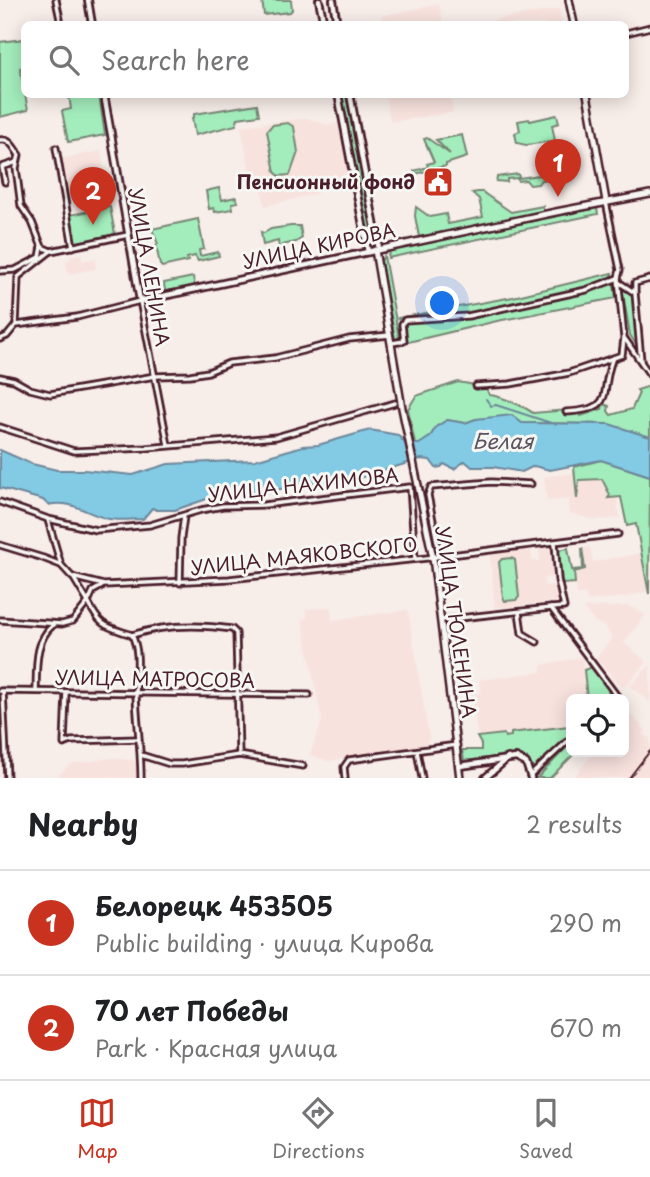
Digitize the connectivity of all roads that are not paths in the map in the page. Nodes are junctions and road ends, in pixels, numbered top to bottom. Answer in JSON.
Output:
{"nodes":[{"id":1,"x":56,"y":0,"type":"edge"},
{"id":2,"x":88,"y":0,"type":"edge"},
{"id":3,"x":319,"y":0,"type":"edge"},
{"id":4,"x":333,"y":0,"type":"edge"},
{"id":5,"x":569,"y":0,"type":"edge"},
{"id":6,"x":60,"y":21,"type":"edge"},
{"id":7,"x":92,"y":21,"type":"edge"},
{"id":8,"x":323,"y":21,"type":"edge"},
{"id":9,"x":336,"y":21,"type":"edge"},
{"id":10,"x":573,"y":21,"type":"edge"},
{"id":11,"x":650,"y":27,"type":"edge"},
{"id":12,"x":629,"y":32,"type":"edge"},
{"id":13,"x":105,"y":98,"type":"edge"},
{"id":14,"x":339,"y":98,"type":"edge"},
{"id":15,"x":351,"y":98,"type":"edge"},
{"id":16,"x":588,"y":98,"type":"edge"},
{"id":17,"x":0,"y":141,"type":"edge"},
{"id":18,"x":56,"y":148,"type":"dead end"},
{"id":19,"x":17,"y":162,"type":"junction"},
{"id":20,"x":5,"y":182,"type":"dead end"},
{"id":21,"x":650,"y":194,"type":"edge"},
{"id":22,"x":606,"y":201,"type":"junction"},
{"id":23,"x":128,"y":235,"type":"junction"},
{"id":24,"x":42,"y":247,"type":"junction"},
{"id":25,"x":73,"y":247,"type":"junction"},
{"id":26,"x":51,"y":251,"type":"junction"},
{"id":27,"x":374,"y":251,"type":"junction"},
{"id":28,"x":40,"y":257,"type":"junction"},
{"id":29,"x":0,"y":271,"type":"edge"},
{"id":30,"x":650,"y":279,"type":"edge"},
{"id":31,"x":619,"y":280,"type":"junction"},
{"id":32,"x":635,"y":293,"type":"junction"},
{"id":33,"x":140,"y":301,"type":"junction"},
{"id":34,"x":16,"y":326,"type":"junction"},
{"id":35,"x":390,"y":335,"type":"junction"},
{"id":36,"x":624,"y":338,"type":"junction"},
{"id":37,"x":0,"y":339,"type":"edge"},
{"id":38,"x":391,"y":343,"type":"junction"},
{"id":39,"x":612,"y":360,"type":"junction"},
{"id":40,"x":641,"y":361,"type":"junction"},
{"id":41,"x":650,"y":375,"type":"edge"},
{"id":42,"x":155,"y":376,"type":"junction"},
{"id":43,"x":0,"y":377,"type":"edge"},
{"id":44,"x":476,"y":386,"type":"dead end"},
{"id":45,"x":395,"y":403,"type":"dead end"},
{"id":46,"x":566,"y":412,"type":"dead end"},
{"id":47,"x":0,"y":427,"type":"edge"},
{"id":48,"x":168,"y":445,"type":"junction"},
{"id":49,"x":531,"y":484,"type":"dead end"},
{"id":50,"x":0,"y":502,"type":"edge"},
{"id":51,"x":184,"y":516,"type":"junction"},
{"id":52,"x":48,"y":519,"type":"junction"},
{"id":53,"x":618,"y":534,"type":"dead end"},
{"id":54,"x":555,"y":543,"type":"junction"},
{"id":55,"x":0,"y":545,"type":"edge"},
{"id":56,"x":440,"y":557,"type":"junction"},
{"id":57,"x":433,"y":558,"type":"junction"},
{"id":58,"x":415,"y":559,"type":"junction"},
{"id":59,"x":61,"y":565,"type":"junction"},
{"id":60,"x":72,"y":577,"type":"junction"},
{"id":61,"x":180,"y":583,"type":"junction"},
{"id":62,"x":103,"y":585,"type":"junction"},
{"id":63,"x":88,"y":602,"type":"junction"},
{"id":64,"x":551,"y":608,"type":"junction"},
{"id":65,"x":519,"y":612,"type":"junction"},
{"id":66,"x":0,"y":620,"type":"edge"},
{"id":67,"x":441,"y":620,"type":"junction"},
{"id":68,"x":54,"y":624,"type":"junction"},
{"id":69,"x":132,"y":635,"type":"junction"},
{"id":70,"x":537,"y":642,"type":"dead end"},
{"id":71,"x":1,"y":691,"type":"edge"},
{"id":72,"x":36,"y":691,"type":"junction"},
{"id":73,"x":66,"y":692,"type":"junction"},
{"id":74,"x":136,"y":692,"type":"junction"},
{"id":75,"x":616,"y":694,"type":"edge"},
{"id":76,"x":238,"y":695,"type":"junction"},
{"id":77,"x":309,"y":695,"type":"dead end"},
{"id":78,"x":138,"y":739,"type":"junction"},
{"id":79,"x":566,"y":743,"type":"edge"},
{"id":80,"x":457,"y":746,"type":"junction"},
{"id":81,"x":417,"y":751,"type":"junction"},
{"id":82,"x":141,"y":755,"type":"junction"},
{"id":83,"x":239,"y":755,"type":"junction"},
{"id":84,"x":509,"y":758,"type":"junction"},
{"id":85,"x":460,"y":765,"type":"junction"},
{"id":86,"x":303,"y":766,"type":"dead end"},
{"id":87,"x":531,"y":777,"type":"edge"},
{"id":88,"x":8,"y":778,"type":"edge"},
{"id":89,"x":141,"y":778,"type":"edge"},
{"id":90,"x":345,"y":778,"type":"edge"},
{"id":91,"x":422,"y":778,"type":"edge"},
{"id":92,"x":460,"y":778,"type":"edge"},
{"id":93,"x":485,"y":778,"type":"edge"}],
"edges":[{"from":1,"to":6,"type":"street"},
{"from":2,"to":7,"type":"street"},
{"from":3,"to":8,"type":"street"},
{"from":4,"to":9,"type":"street"},
{"from":5,"to":10,"type":"main road"},
{"from":11,"to":12,"type":"street"},
{"from":13,"to":23,"type":"street","name":"УЛИЦА ЛЕНИНА"},
{"from":14,"to":27,"type":"street"},
{"from":15,"to":27,"type":"street"},
{"from":16,"to":22,"type":"main road"},
{"from":17,"to":19,"type":"street"},
{"from":18,"to":25,"type":"street"},
{"from":19,"to":20,"type":"street"},
{"from":19,"to":24,"type":"street"},
{"from":21,"to":22,"type":"main road","name":"УЛИЦА КИРОВА"},
{"from":22,"to":27,"type":"main road","name":"УЛИЦА КИРОВА"},
{"from":22,"to":31,"type":"street"},
{"from":23,"to":25,"type":"street"},
{"from":23,"to":33,"type":"street","name":"УЛИЦА ЛЕНИНА"},
{"from":24,"to":26,"type":"street"},
{"from":24,"to":28,"type":"street"},
{"from":25,"to":26,"type":"street"},
{"from":26,"to":28,"type":"street"},
{"from":27,"to":33,"type":"street","name":"УЛИЦА КИРОВА"},
{"from":27,"to":35,"type":"main road","name":"УЛИЦА ТЮЛЕНИНА"},
{"from":28,"to":29,"type":"street"},
{"from":28,"to":34,"type":"street"},
{"from":30,"to":32,"type":"street"},
{"from":31,"to":32,"type":"street"},
{"from":31,"to":36,"type":"street"},
{"from":31,"to":38,"type":"street"},
{"from":32,"to":40,"type":"street"},
{"from":33,"to":34,"type":"street","name":"УЛИЦА КИРОВА"},
{"from":33,"to":42,"type":"street","name":"УЛИЦА ЛЕНИНА"},
{"from":34,"to":37,"type":"street"},
{"from":35,"to":38,"type":"main road","name":"УЛИЦА ТЮЛЕНИНА"},
{"from":35,"to":42,"type":"street"},
{"from":36,"to":39,"type":"street"},
{"from":36,"to":40,"type":"street"},
{"from":38,"to":57,"type":"main road","name":"УЛИЦА ТЮЛЕНИНА"},
{"from":39,"to":44,"type":"street"},
{"from":39,"to":46,"type":"street"},
{"from":40,"to":41,"type":"street"},
{"from":42,"to":43,"type":"street"},
{"from":42,"to":48,"type":"street","name":"УЛИЦА ЛЕНИНА"},
{"from":45,"to":48,"type":"street"},
{"from":47,"to":48,"type":"street"},
{"from":49,"to":56,"type":"street"},
{"from":50,"to":52,"type":"street","name":"УЛИЦА НАХИМОВА"},
{"from":51,"to":52,"type":"street","name":"УЛИЦА НАХИМОВА"},
{"from":51,"to":58,"type":"street","name":"УЛИЦА НАХИМОВА"},
{"from":51,"to":61,"type":"street"},
{"from":52,"to":59,"type":"street"},
{"from":53,"to":54,"type":"street","name":"УЛИЦА МАЯКОВСКОГО"},
{"from":54,"to":56,"type":"street","name":"УЛИЦА МАЯКОВСКОГО"},
{"from":54,"to":64,"type":"street"},
{"from":55,"to":59,"type":"street"},
{"from":56,"to":57,"type":"street","name":"УЛИЦА МАЯКОВСКОГО"},
{"from":57,"to":58,"type":"street","name":"УЛИЦА МАЯКОВСКОГО"},
{"from":57,"to":67,"type":"main road","name":"УЛИЦА ТЮЛЕНИНА"},
{"from":58,"to":61,"type":"street","name":"УЛИЦА МАЯКОВСКОГО"},
{"from":59,"to":60,"type":"street"},
{"from":60,"to":62,"type":"street","name":"УЛИЦА МАЯКОВСКОГО"},
{"from":60,"to":63,"type":"street"},
{"from":61,"to":62,"type":"street","name":"УЛИЦА МАЯКОВСКОГО"},
{"from":62,"to":63,"type":"street"},
{"from":63,"to":68,"type":"street"},
{"from":63,"to":69,"type":"street"},
{"from":64,"to":65,"type":"street"},
{"from":64,"to":75,"type":"street"},
{"from":65,"to":67,"type":"street"},
{"from":65,"to":70,"type":"street"},
{"from":66,"to":68,"type":"street"},
{"from":67,"to":80,"type":"main road","name":"УЛИЦА ТЮЛЕНИНА"},
{"from":68,"to":72,"type":"street"},
{"from":69,"to":74,"type":"street"},
{"from":69,"to":76,"type":"street"},
{"from":71,"to":72,"type":"street","name":"УЛИЦА МАТРОСОВА"},
{"from":71,"to":88,"type":"street"},
{"from":72,"to":73,"type":"street","name":"УЛИЦА МАТРОСОВА"},
{"from":73,"to":74,"type":"street","name":"УЛИЦА МАТРОСОВА"},
{"from":73,"to":78,"type":"street"},
{"from":74,"to":76,"type":"street","name":"УЛИЦА МАТРОСОВА"},
{"from":74,"to":78,"type":"street"},
{"from":76,"to":77,"type":"street","name":"УЛИЦА МАТРОСОВА"},
{"from":76,"to":83,"type":"street"},
{"from":78,"to":82,"type":"street"},
{"from":79,"to":87,"type":"street"},
{"from":80,"to":81,"type":"street"},
{"from":80,"to":85,"type":"main road","name":"УЛИЦА ТЮЛЕНИНА"},
{"from":81,"to":90,"type":"street"},
{"from":81,"to":91,"type":"street"},
{"from":82,"to":83,"type":"street"},
{"from":82,"to":89,"type":"street"},
{"from":83,"to":86,"type":"street"},
{"from":84,"to":85,"type":"street"},
{"from":84,"to":87,"type":"street"},
{"from":84,"to":93,"type":"street"},
{"from":85,"to":92,"type":"main road","name":"УЛИЦА ТЮЛЕНИНА"}]}
